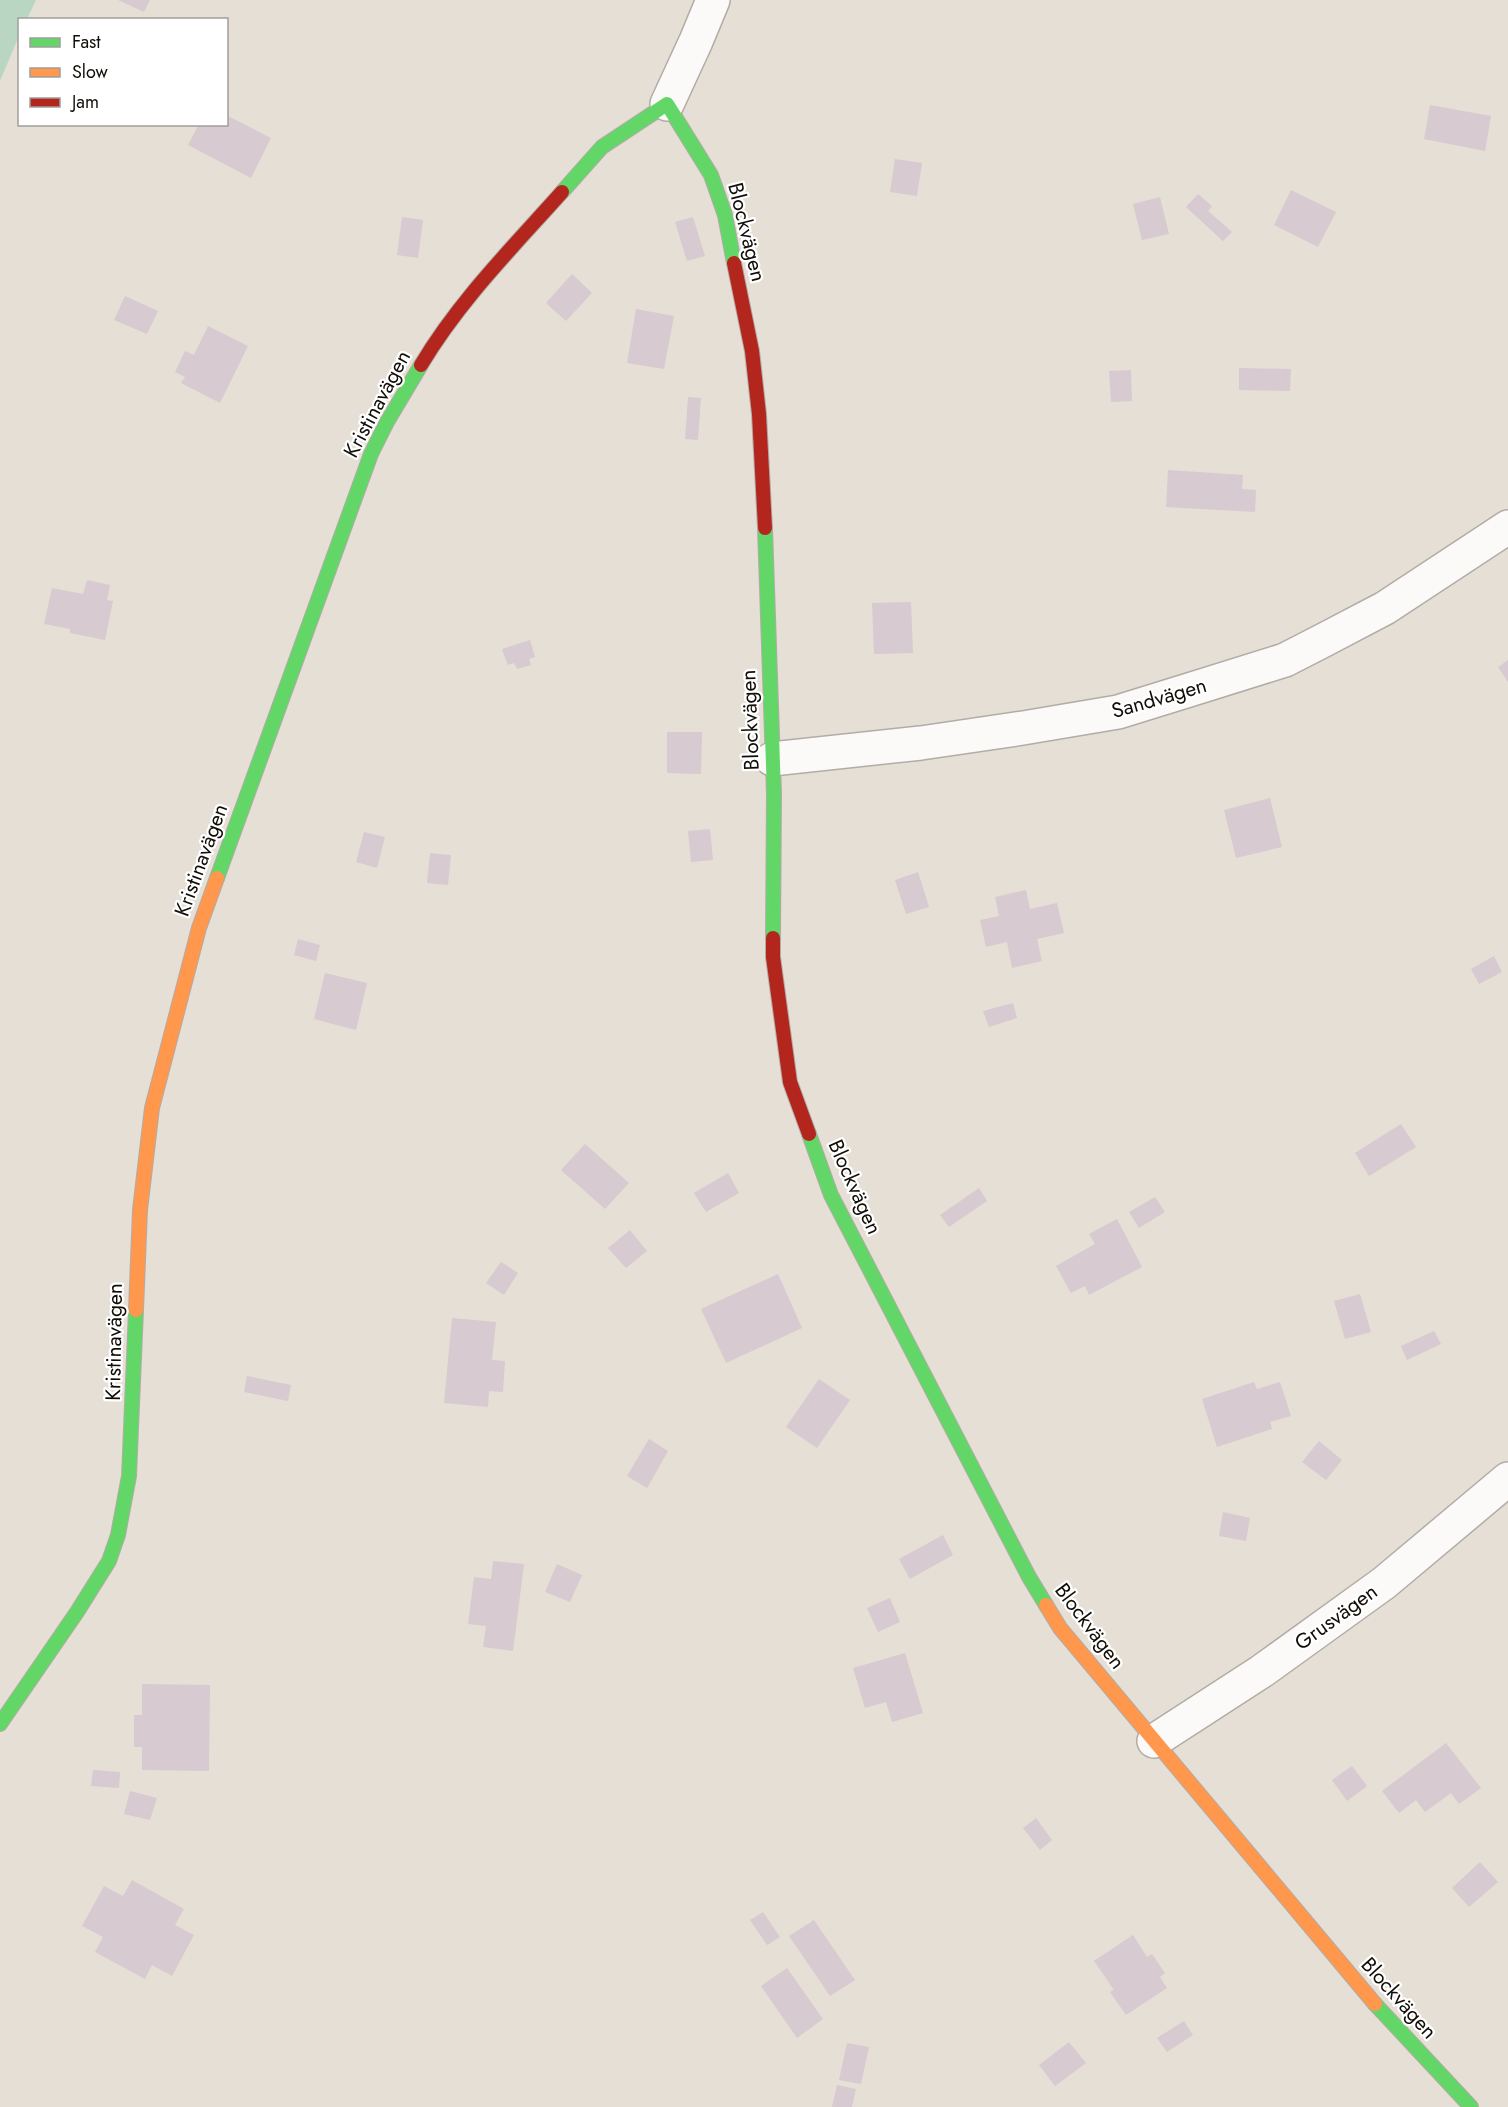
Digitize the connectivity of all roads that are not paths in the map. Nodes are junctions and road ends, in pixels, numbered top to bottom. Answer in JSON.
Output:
{"nodes":[{"id":1,"x":713,"y":0,"type":"edge"},
{"id":2,"x":667,"y":104,"type":"junction"},
{"id":3,"x":1508,"y":527,"type":"edge"},
{"id":4,"x":772,"y":759,"type":"junction"},
{"id":5,"x":1508,"y":1479,"type":"edge"},
{"id":6,"x":0,"y":1724,"type":"edge"},
{"id":7,"x":1154,"y":1741,"type":"junction"},
{"id":8,"x":1472,"y":2107,"type":"edge"}],
"edges":[{"from":1,"to":2,"type":"street"},
{"from":2,"to":4,"type":"street","name":"Blockvägen"},
{"from":2,"to":6,"type":"street","name":"Kristinavägen"},
{"from":3,"to":4,"type":"street","name":"Sandvägen"},
{"from":4,"to":7,"type":"street","name":"Blockvägen"},
{"from":5,"to":7,"type":"street","name":"Grusvägen"},
{"from":7,"to":8,"type":"street","name":"Blockvägen"}]}
